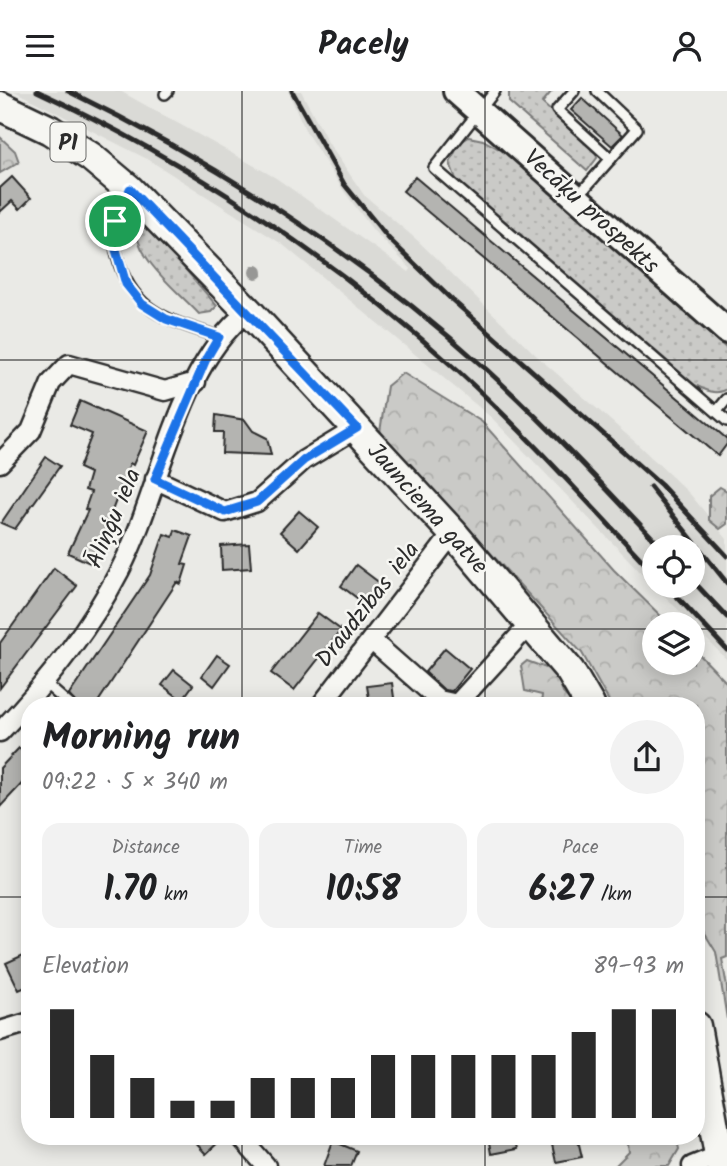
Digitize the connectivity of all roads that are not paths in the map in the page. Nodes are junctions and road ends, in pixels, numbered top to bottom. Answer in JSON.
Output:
{"nodes":[{"id":1,"x":456,"y":91,"type":"edge"},
{"id":2,"x":495,"y":91,"type":"edge"},
{"id":3,"x":574,"y":91,"type":"edge"},
{"id":4,"x":597,"y":91,"type":"edge"},
{"id":5,"x":0,"y":106,"type":"edge"},
{"id":6,"x":479,"y":111,"type":"junction"},
{"id":7,"x":611,"y":159,"type":"junction"},
{"id":8,"x":130,"y":189,"type":"junction"},
{"id":9,"x":577,"y":198,"type":"junction"},
{"id":10,"x":248,"y":311,"type":"junction"},
{"id":11,"x":727,"y":331,"type":"edge"},
{"id":12,"x":219,"y":337,"type":"junction"},
{"id":13,"x":196,"y":382,"type":"junction"},
{"id":14,"x":727,"y":399,"type":"edge"},
{"id":15,"x":717,"y":411,"type":"junction"},
{"id":16,"x":727,"y":421,"type":"edge"},
{"id":17,"x":357,"y":428,"type":"junction"},
{"id":18,"x":0,"y":463,"type":"edge"},
{"id":19,"x":155,"y":479,"type":"junction"},
{"id":20,"x":453,"y":533,"type":"junction"},
{"id":21,"x":530,"y":624,"type":"junction"},
{"id":22,"x":371,"y":640,"type":"junction"},
{"id":23,"x":46,"y":684,"type":"junction"},
{"id":24,"x":34,"y":697,"type":"edge"},
{"id":25,"x":61,"y":697,"type":"edge"},
{"id":26,"x":327,"y":697,"type":"edge"},
{"id":27,"x":436,"y":697,"type":"edge"},
{"id":28,"x":463,"y":697,"type":"edge"},
{"id":29,"x":585,"y":697,"type":"edge"},
{"id":30,"x":21,"y":710,"type":"edge"},
{"id":31,"x":0,"y":732,"type":"edge"},
{"id":32,"x":21,"y":1025,"type":"edge"},
{"id":33,"x":0,"y":1031,"type":"edge"},
{"id":34,"x":705,"y":1076,"type":"edge"},
{"id":35,"x":248,"y":1145,"type":"edge"},
{"id":36,"x":720,"y":1161,"type":"edge"},
{"id":37,"x":266,"y":1166,"type":"edge"},
{"id":38,"x":692,"y":1166,"type":"edge"}],
"edges":[{"from":1,"to":6,"type":"main road","name":"Vecāķu prospekts"},
{"from":2,"to":6,"type":"lane"},
{"from":3,"to":7,"type":"lane"},
{"from":4,"to":7,"type":"lane"},
{"from":5,"to":8,"type":"main road","name":"Jaunciema gatve","number":"P1"},
{"from":6,"to":9,"type":"main road","name":"Vecāķu prospekts"},
{"from":6,"to":15,"type":"lane"},
{"from":7,"to":9,"type":"lane"},
{"from":8,"to":10,"type":"main road","name":"Jaunciema gatve","number":"P1"},
{"from":8,"to":12,"type":"lane"},
{"from":9,"to":11,"type":"main road","name":"Vecāķu prospekts"},
{"from":10,"to":12,"type":"street","name":"Āliņģu iela"},
{"from":10,"to":17,"type":"main road","name":"Jaunciema gatve","number":"P1"},
{"from":12,"to":13,"type":"street","name":"Āliņģu iela"},
{"from":13,"to":18,"type":"street"},
{"from":13,"to":19,"type":"street","name":"Āliņģu iela"},
{"from":14,"to":15,"type":"lane"},
{"from":15,"to":16,"type":"lane"},
{"from":17,"to":19,"type":"street"},
{"from":17,"to":20,"type":"main road","name":"Jaunciema gatve","number":"P1"},
{"from":19,"to":23,"type":"street","name":"Āliņģu iela"},
{"from":20,"to":21,"type":"main road","name":"Jaunciema gatve","number":"P1"},
{"from":20,"to":22,"type":"street","name":"Draudzības iela"},
{"from":21,"to":28,"type":"street"},
{"from":21,"to":29,"type":"main road","name":"Jaunciema gatve","number":"P1"},
{"from":22,"to":26,"type":"street","name":"Draudzības iela"},
{"from":22,"to":27,"type":"street"},
{"from":23,"to":24,"type":"street","name":"Āliņģu iela"},
{"from":23,"to":25,"type":"lane"},
{"from":30,"to":31,"type":"street","name":"Āliņģu iela"},
{"from":32,"to":33,"type":"street"},
{"from":34,"to":36,"type":"main road"},
{"from":35,"to":37,"type":"street"},
{"from":36,"to":38,"type":"street"}]}
